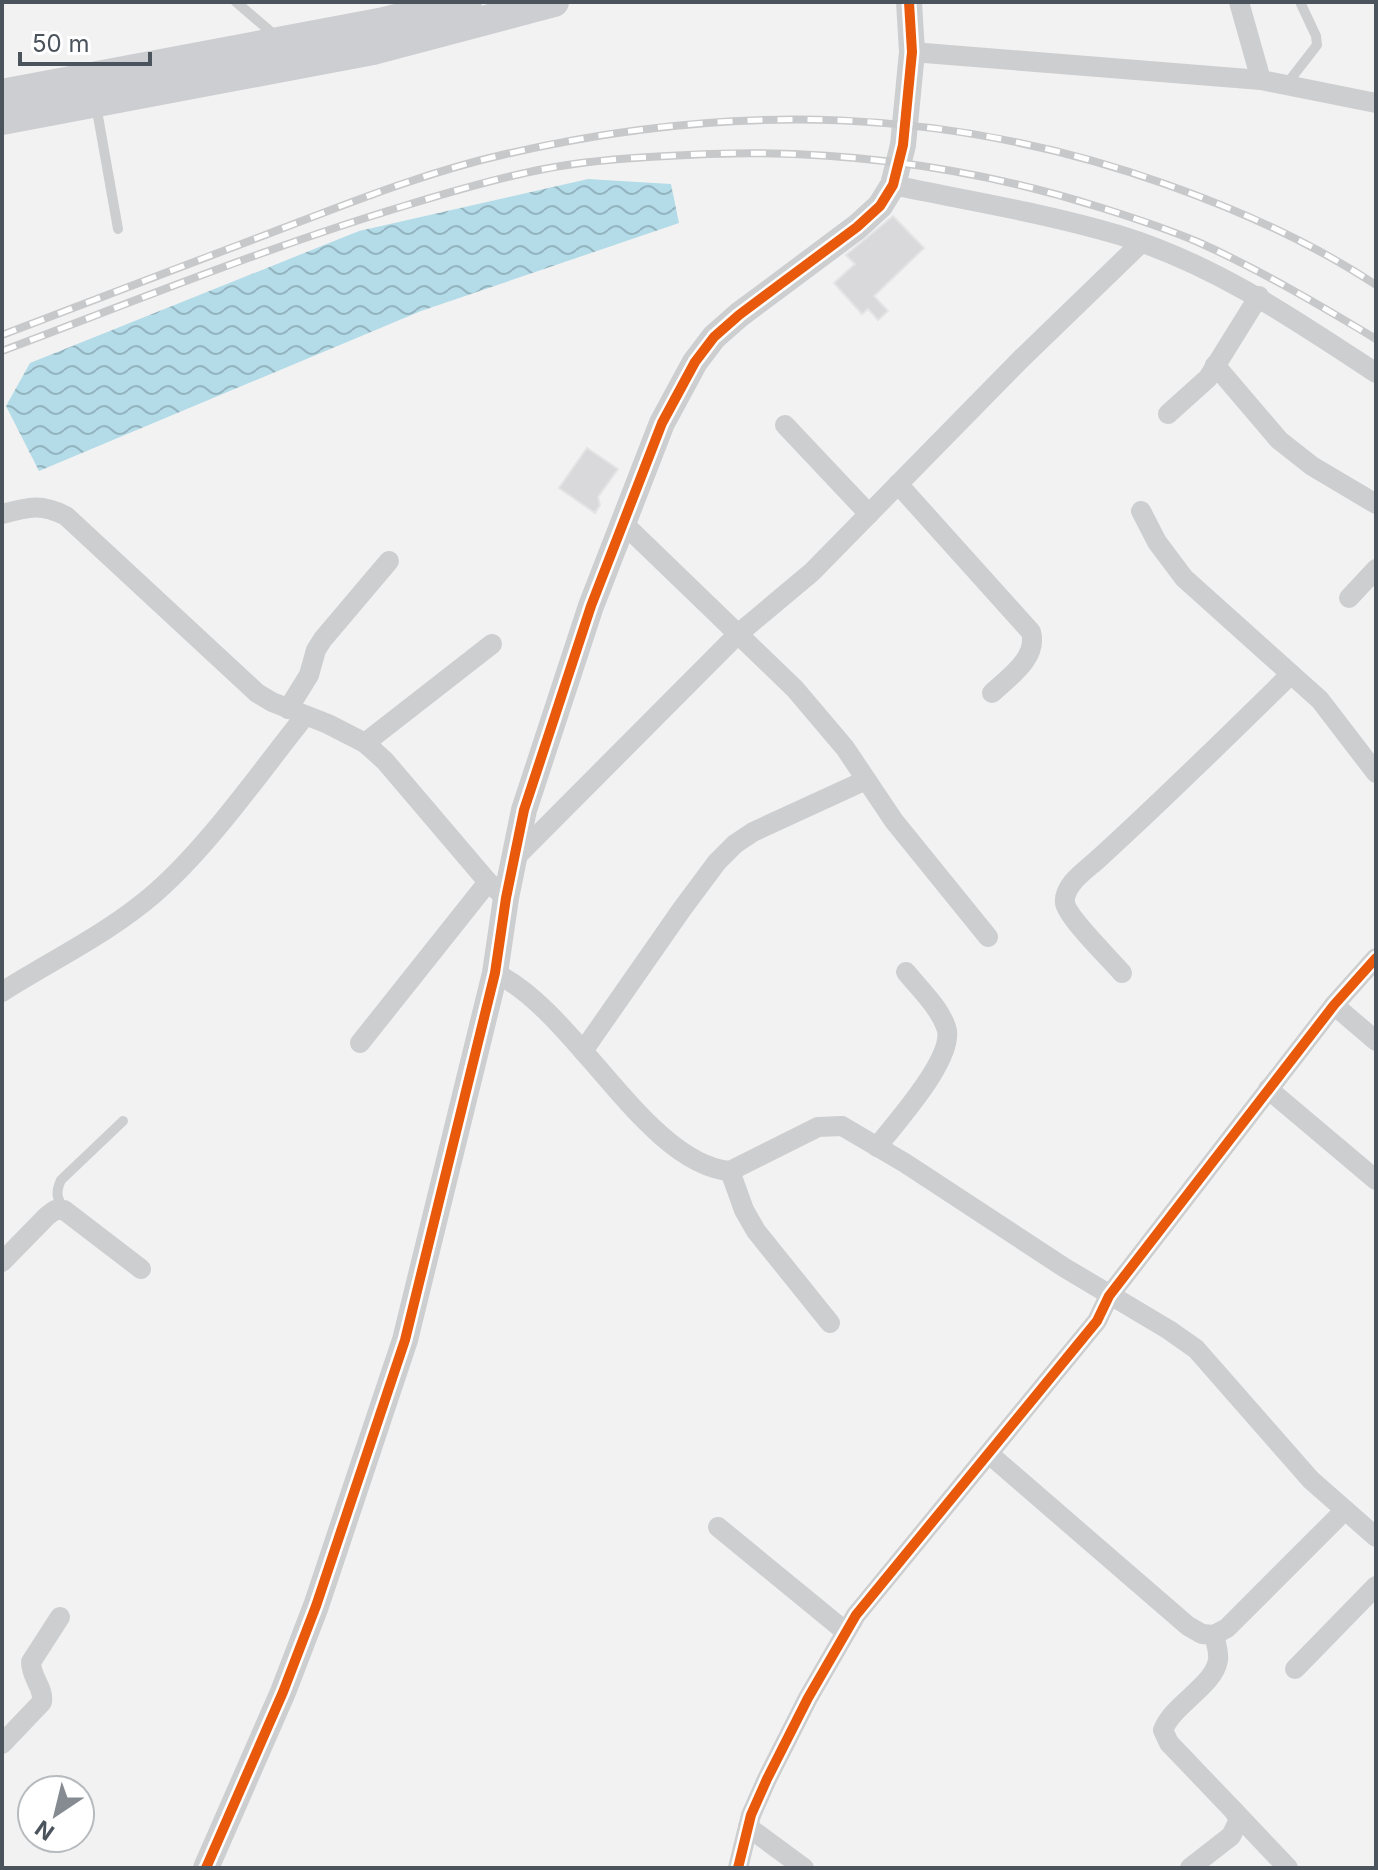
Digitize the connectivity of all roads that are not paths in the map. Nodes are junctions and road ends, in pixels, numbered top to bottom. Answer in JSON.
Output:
{"nodes":[{"id":1,"x":236,"y":2,"type":"edge"},
{"id":2,"x":467,"y":2,"type":"edge"},
{"id":3,"x":554,"y":2,"type":"edge"},
{"id":4,"x":909,"y":2,"type":"edge"},
{"id":5,"x":1239,"y":2,"type":"edge"},
{"id":6,"x":1301,"y":4,"type":"dead end"},
{"id":7,"x":912,"y":52,"type":"junction"},
{"id":8,"x":284,"y":53,"type":"junction"},
{"id":9,"x":1261,"y":80,"type":"junction"},
{"id":10,"x":1286,"y":85,"type":"junction"},
{"id":11,"x":2,"y":94,"type":"edge"},
{"id":12,"x":96,"y":103,"type":"junction"},
{"id":13,"x":1376,"y":103,"type":"edge"},
{"id":14,"x":2,"y":120,"type":"edge"},
{"id":15,"x":893,"y":185,"type":"junction"},
{"id":16,"x":118,"y":229,"type":"dead end"},
{"id":17,"x":1141,"y":243,"type":"junction"},
{"id":18,"x":1259,"y":296,"type":"junction"},
{"id":19,"x":1215,"y":365,"type":"junction"},
{"id":20,"x":1376,"y":373,"type":"edge"},
{"id":21,"x":1168,"y":414,"type":"dead end"},
{"id":22,"x":785,"y":425,"type":"dead end"},
{"id":23,"x":898,"y":484,"type":"junction"},
{"id":24,"x":1376,"y":504,"type":"edge"},
{"id":25,"x":1141,"y":511,"type":"dead end"},
{"id":26,"x":2,"y":514,"type":"edge"},
{"id":27,"x":869,"y":514,"type":"junction"},
{"id":28,"x":624,"y":524,"type":"junction"},
{"id":29,"x":389,"y":561,"type":"dead end"},
{"id":30,"x":1376,"y":569,"type":"edge"},
{"id":31,"x":1349,"y":598,"type":"dead end"},
{"id":32,"x":738,"y":634,"type":"junction"},
{"id":33,"x":492,"y":644,"type":"dead end"},
{"id":34,"x":1291,"y":674,"type":"junction"},
{"id":35,"x":992,"y":693,"type":"dead end"},
{"id":36,"x":297,"y":713,"type":"junction"},
{"id":37,"x":365,"y":743,"type":"junction"},
{"id":38,"x":1376,"y":773,"type":"edge"},
{"id":39,"x":866,"y":780,"type":"junction"},
{"id":40,"x":516,"y":857,"type":"junction"},
{"id":41,"x":497,"y":890,"type":"junction"},
{"id":42,"x":988,"y":937,"type":"dead end"},
{"id":43,"x":1376,"y":958,"type":"edge"},
{"id":44,"x":906,"y":972,"type":"dead end"},
{"id":45,"x":495,"y":973,"type":"junction"},
{"id":46,"x":1122,"y":973,"type":"dead end"},
{"id":47,"x":2,"y":992,"type":"edge"},
{"id":48,"x":1334,"y":1005,"type":"junction"},
{"id":49,"x":1376,"y":1041,"type":"edge"},
{"id":50,"x":360,"y":1043,"type":"dead end"},
{"id":51,"x":583,"y":1051,"type":"junction"},
{"id":52,"x":1268,"y":1089,"type":"junction"},
{"id":53,"x":123,"y":1121,"type":"dead end"},
{"id":54,"x":877,"y":1147,"type":"junction"},
{"id":55,"x":730,"y":1171,"type":"junction"},
{"id":56,"x":1376,"y":1180,"type":"edge"},
{"id":57,"x":64,"y":1210,"type":"junction"},
{"id":58,"x":2,"y":1262,"type":"edge"},
{"id":59,"x":141,"y":1269,"type":"dead end"},
{"id":60,"x":1109,"y":1296,"type":"junction"},
{"id":61,"x":830,"y":1323,"type":"dead end"},
{"id":62,"x":989,"y":1454,"type":"junction"},
{"id":63,"x":1345,"y":1510,"type":"junction"},
{"id":64,"x":718,"y":1527,"type":"dead end"},
{"id":65,"x":1376,"y":1537,"type":"edge"},
{"id":66,"x":1376,"y":1586,"type":"edge"},
{"id":67,"x":60,"y":1617,"type":"dead end"},
{"id":68,"x":846,"y":1632,"type":"junction"},
{"id":69,"x":1214,"y":1635,"type":"junction"},
{"id":70,"x":1295,"y":1669,"type":"dead end"},
{"id":71,"x":2,"y":1744,"type":"edge"},
{"id":72,"x":1234,"y":1811,"type":"junction"},
{"id":73,"x":748,"y":1827,"type":"junction"},
{"id":74,"x":206,"y":1868,"type":"edge"},
{"id":75,"x":738,"y":1868,"type":"edge"},
{"id":76,"x":804,"y":1868,"type":"edge"},
{"id":77,"x":1190,"y":1868,"type":"edge"},
{"id":78,"x":1288,"y":1868,"type":"edge"}],
"edges":[{"from":1,"to":8,"type":"lane"},
{"from":2,"to":8,"type":"main road"},
{"from":3,"to":8,"type":"main road"},
{"from":4,"to":7,"type":"street"},
{"from":5,"to":9,"type":"street"},
{"from":6,"to":10,"type":"lane"},
{"from":7,"to":9,"type":"street"},
{"from":7,"to":15,"type":"street"},
{"from":8,"to":11,"type":"main road"},
{"from":8,"to":12,"type":"main road"},
{"from":9,"to":10,"type":"street"},
{"from":10,"to":13,"type":"street"},
{"from":12,"to":14,"type":"main road"},
{"from":12,"to":16,"type":"lane"},
{"from":15,"to":17,"type":"street"},
{"from":15,"to":28,"type":"street"},
{"from":17,"to":18,"type":"street"},
{"from":17,"to":23,"type":"street"},
{"from":18,"to":19,"type":"street"},
{"from":18,"to":20,"type":"street"},
{"from":19,"to":21,"type":"street"},
{"from":19,"to":24,"type":"street"},
{"from":22,"to":27,"type":"street"},
{"from":23,"to":27,"type":"street"},
{"from":23,"to":35,"type":"street"},
{"from":25,"to":34,"type":"street"},
{"from":26,"to":36,"type":"street"},
{"from":27,"to":32,"type":"street"},
{"from":28,"to":32,"type":"street"},
{"from":28,"to":40,"type":"street"},
{"from":29,"to":36,"type":"street"},
{"from":30,"to":31,"type":"street"},
{"from":32,"to":39,"type":"street"},
{"from":32,"to":40,"type":"street"},
{"from":33,"to":37,"type":"street"},
{"from":34,"to":38,"type":"street"},
{"from":34,"to":46,"type":"street"},
{"from":36,"to":37,"type":"street"},
{"from":36,"to":47,"type":"street"},
{"from":37,"to":41,"type":"street"},
{"from":39,"to":42,"type":"street"},
{"from":39,"to":51,"type":"street"},
{"from":40,"to":41,"type":"street"},
{"from":41,"to":45,"type":"street"},
{"from":41,"to":50,"type":"street"},
{"from":43,"to":48,"type":"street"},
{"from":44,"to":54,"type":"street"},
{"from":45,"to":51,"type":"street"},
{"from":45,"to":74,"type":"street"},
{"from":48,"to":49,"type":"street"},
{"from":48,"to":52,"type":"street"},
{"from":51,"to":55,"type":"street"},
{"from":52,"to":56,"type":"street"},
{"from":52,"to":60,"type":"street"},
{"from":53,"to":57,"type":"lane"},
{"from":54,"to":55,"type":"street"},
{"from":54,"to":60,"type":"street"},
{"from":55,"to":61,"type":"street"},
{"from":57,"to":58,"type":"street"},
{"from":57,"to":59,"type":"street"},
{"from":60,"to":62,"type":"street"},
{"from":60,"to":63,"type":"street"},
{"from":62,"to":68,"type":"street"},
{"from":62,"to":69,"type":"street"},
{"from":63,"to":65,"type":"street"},
{"from":63,"to":69,"type":"street"},
{"from":64,"to":68,"type":"street"},
{"from":66,"to":70,"type":"street"},
{"from":67,"to":71,"type":"street"},
{"from":68,"to":73,"type":"street"},
{"from":69,"to":72,"type":"street"},
{"from":72,"to":77,"type":"street"},
{"from":72,"to":78,"type":"street"},
{"from":73,"to":75,"type":"street"},
{"from":73,"to":76,"type":"street"}]}
